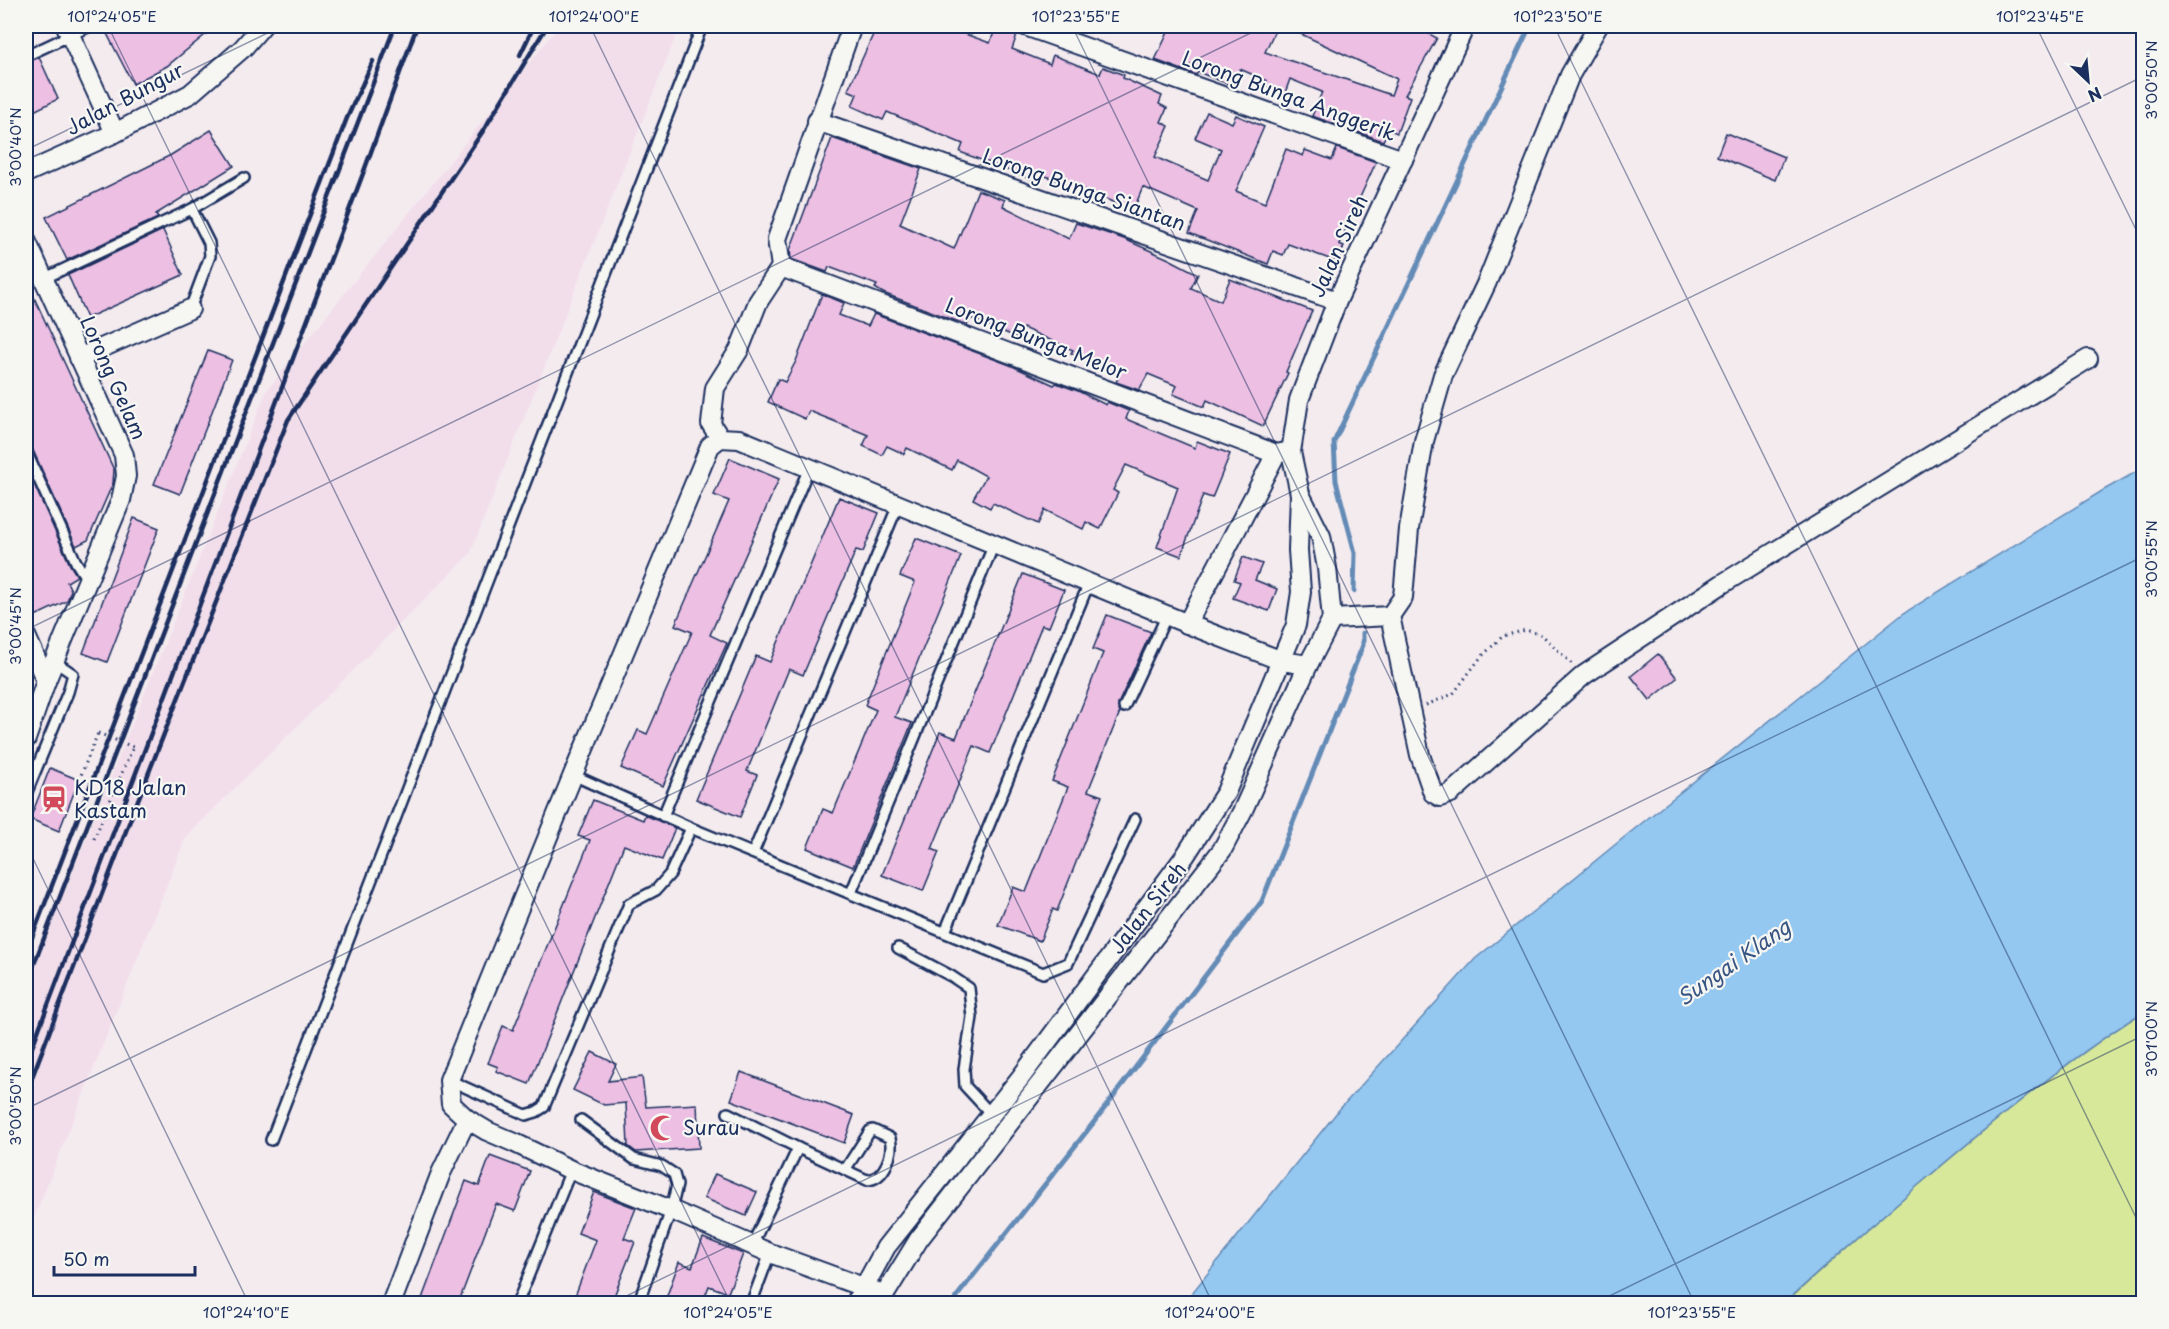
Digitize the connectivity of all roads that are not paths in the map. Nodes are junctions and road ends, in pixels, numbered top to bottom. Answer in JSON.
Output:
{"nodes":[{"id":1,"x":90,"y":26,"type":"edge"},
{"id":2,"x":262,"y":26,"type":"edge"},
{"id":3,"x":702,"y":26,"type":"edge"},
{"id":4,"x":852,"y":26,"type":"edge"},
{"id":5,"x":1024,"y":26,"type":"edge"},
{"id":6,"x":1465,"y":26,"type":"edge"},
{"id":7,"x":1598,"y":26,"type":"edge"},
{"id":8,"x":68,"y":30,"type":"edge"},
{"id":9,"x":26,"y":56,"type":"edge"},
{"id":10,"x":817,"y":121,"type":"junction"},
{"id":11,"x":115,"y":133,"type":"junction"},
{"id":12,"x":1403,"y":160,"type":"junction"},
{"id":13,"x":26,"y":173,"type":"edge"},
{"id":14,"x":244,"y":178,"type":"dead end"},
{"id":15,"x":192,"y":209,"type":"junction"},
{"id":16,"x":26,"y":240,"type":"edge"},
{"id":17,"x":781,"y":267,"type":"junction"},
{"id":18,"x":43,"y":279,"type":"junction"},
{"id":19,"x":1337,"y":301,"type":"junction"},
{"id":20,"x":190,"y":309,"type":"joint"},
{"id":21,"x":79,"y":358,"type":"junction"},
{"id":22,"x":2088,"y":359,"type":"dead end"},
{"id":23,"x":720,"y":438,"type":"junction"},
{"id":24,"x":26,"y":451,"type":"edge"},
{"id":25,"x":1283,"y":453,"type":"junction"},
{"id":26,"x":809,"y":468,"type":"junction"},
{"id":27,"x":1300,"y":494,"type":"junction"},
{"id":28,"x":898,"y":505,"type":"junction"},
{"id":29,"x":994,"y":544,"type":"junction"},
{"id":30,"x":88,"y":580,"type":"junction"},
{"id":31,"x":1089,"y":584,"type":"junction"},
{"id":32,"x":1167,"y":615,"type":"junction"},
{"id":33,"x":1390,"y":616,"type":"junction"},
{"id":34,"x":1332,"y":619,"type":"junction"},
{"id":35,"x":1187,"y":624,"type":"junction"},
{"id":36,"x":26,"y":636,"type":"edge"},
{"id":37,"x":54,"y":661,"type":"junction"},
{"id":38,"x":1282,"y":661,"type":"junction"},
{"id":39,"x":1308,"y":665,"type":"junction"},
{"id":40,"x":46,"y":681,"type":"junction"},
{"id":41,"x":1124,"y":707,"type":"dead end"},
{"id":42,"x":26,"y":739,"type":"edge"},
{"id":43,"x":573,"y":775,"type":"junction"},
{"id":44,"x":26,"y":794,"type":"edge"},
{"id":45,"x":663,"y":816,"type":"junction"},
{"id":46,"x":1135,"y":819,"type":"dead end"},
{"id":47,"x":692,"y":828,"type":"junction"},
{"id":48,"x":753,"y":853,"type":"junction"},
{"id":49,"x":850,"y":893,"type":"junction"},
{"id":50,"x":945,"y":932,"type":"junction"},
{"id":51,"x":898,"y":948,"type":"dead end"},
{"id":52,"x":449,"y":1080,"type":"junction"},
{"id":53,"x":728,"y":1113,"type":"dead end"},
{"id":54,"x":991,"y":1114,"type":"junction"},
{"id":55,"x":466,"y":1119,"type":"junction"},
{"id":56,"x":581,"y":1120,"type":"dead end"},
{"id":57,"x":271,"y":1140,"type":"dead end"},
{"id":58,"x":798,"y":1148,"type":"junction"},
{"id":59,"x":571,"y":1170,"type":"junction"},
{"id":60,"x":845,"y":1170,"type":"junction"},
{"id":61,"x":671,"y":1210,"type":"junction"},
{"id":62,"x":752,"y":1245,"type":"junction"},
{"id":63,"x":770,"y":1253,"type":"junction"},
{"id":64,"x":859,"y":1295,"type":"edge"},
{"id":65,"x":881,"y":1298,"type":"edge"},
{"id":66,"x":391,"y":1304,"type":"edge"},
{"id":67,"x":518,"y":1304,"type":"edge"},
{"id":68,"x":638,"y":1304,"type":"edge"},
{"id":69,"x":751,"y":1304,"type":"edge"}],
"edges":[{"from":1,"to":8,"type":"lane"},
{"from":2,"to":11,"type":"street","name":"Jalan Bungur"},
{"from":3,"to":57,"type":"lane"},
{"from":4,"to":10,"type":"street"},
{"from":5,"to":12,"type":"street","name":"Lorong Bunga Anggerik"},
{"from":6,"to":12,"type":"street","name":"Jalan Sireh"},
{"from":7,"to":33,"type":"street"},
{"from":8,"to":9,"type":"lane"},
{"from":8,"to":11,"type":"street"},
{"from":10,"to":17,"type":"street"},
{"from":10,"to":19,"type":"street","name":"Lorong Bunga Siantan"},
{"from":11,"to":13,"type":"street","name":"Jalan Bungur"},
{"from":12,"to":19,"type":"street","name":"Jalan Sireh"},
{"from":14,"to":15,"type":"lane"},
{"from":15,"to":18,"type":"lane"},
{"from":15,"to":20,"type":"lane"},
{"from":16,"to":18,"type":"street","name":"Lorong Gelam"},
{"from":17,"to":23,"type":"street"},
{"from":17,"to":25,"type":"street","name":"Lorong Bunga Melor"},
{"from":18,"to":21,"type":"street","name":"Lorong Gelam"},
{"from":19,"to":25,"type":"street","name":"Jalan Sireh"},
{"from":20,"to":21,"type":"street"},
{"from":21,"to":30,"type":"street","name":"Lorong Gelam"},
{"from":22,"to":33,"type":"street"},
{"from":23,"to":26,"type":"street"},
{"from":23,"to":43,"type":"street"},
{"from":24,"to":30,"type":"lane"},
{"from":25,"to":27,"type":"street","name":"Jalan Sireh"},
{"from":25,"to":35,"type":"street"},
{"from":26,"to":28,"type":"street"},
{"from":26,"to":45,"type":"lane"},
{"from":27,"to":34,"type":"street","name":"Jalan Sireh"},
{"from":27,"to":38,"type":"street","name":"Jalan Sireh"},
{"from":28,"to":29,"type":"street"},
{"from":28,"to":48,"type":"lane"},
{"from":29,"to":31,"type":"street"},
{"from":29,"to":49,"type":"lane"},
{"from":30,"to":37,"type":"street","name":"Lorong Gelam"},
{"from":31,"to":32,"type":"street"},
{"from":31,"to":50,"type":"lane"},
{"from":32,"to":35,"type":"street"},
{"from":32,"to":41,"type":"lane"},
{"from":33,"to":34,"type":"street"},
{"from":34,"to":39,"type":"street","name":"Jalan Sireh"},
{"from":35,"to":38,"type":"street"},
{"from":36,"to":40,"type":"street"},
{"from":37,"to":40,"type":"street","name":"Lorong Gelam"},
{"from":37,"to":44,"type":"lane"},
{"from":38,"to":39,"type":"street"},
{"from":38,"to":54,"type":"street","name":"Jalan Sireh"},
{"from":39,"to":65,"type":"street","name":"Jalan Sireh"},
{"from":40,"to":42,"type":"street","name":"Lorong Gelam"},
{"from":43,"to":45,"type":"lane"},
{"from":43,"to":52,"type":"street"},
{"from":45,"to":47,"type":"lane"},
{"from":46,"to":50,"type":"lane"},
{"from":47,"to":48,"type":"lane"},
{"from":47,"to":52,"type":"lane"},
{"from":48,"to":49,"type":"lane"},
{"from":49,"to":50,"type":"lane"},
{"from":51,"to":54,"type":"lane"},
{"from":52,"to":55,"type":"street"},
{"from":53,"to":58,"type":"lane"},
{"from":54,"to":64,"type":"street","name":"Jalan Sireh"},
{"from":55,"to":59,"type":"street"},
{"from":55,"to":66,"type":"street"},
{"from":56,"to":61,"type":"lane"},
{"from":58,"to":60,"type":"lane"},
{"from":58,"to":62,"type":"lane"},
{"from":59,"to":61,"type":"street"},
{"from":59,"to":67,"type":"lane"},
{"from":60,"to":60,"type":"lane"},
{"from":61,"to":62,"type":"street"},
{"from":61,"to":68,"type":"lane"},
{"from":62,"to":63,"type":"street"},
{"from":63,"to":64,"type":"street"},
{"from":63,"to":69,"type":"lane"},
{"from":64,"to":65,"type":"street"}]}
